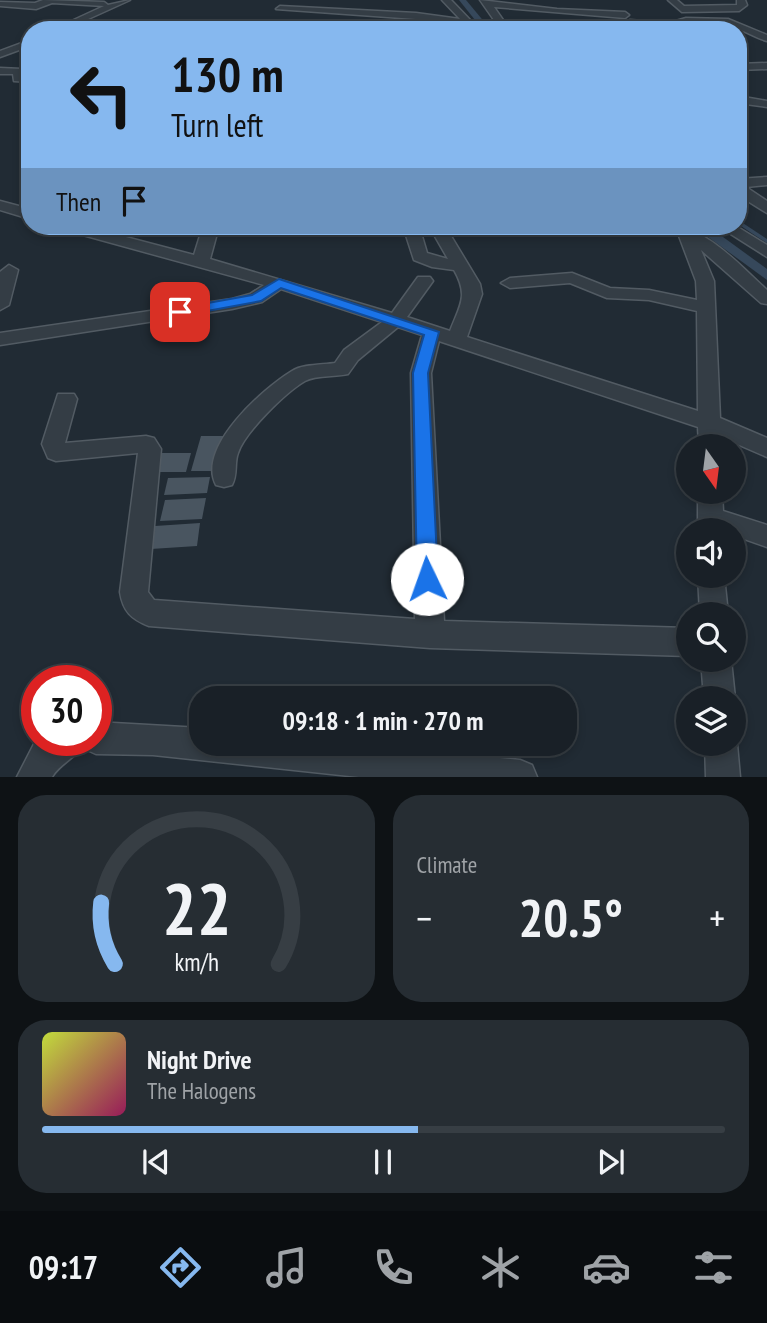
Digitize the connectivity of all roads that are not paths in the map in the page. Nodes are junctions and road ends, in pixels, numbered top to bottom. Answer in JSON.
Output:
{"nodes":[{"id":1,"x":126,"y":0,"type":"edge"},
{"id":2,"x":302,"y":0,"type":"edge"},
{"id":3,"x":446,"y":0,"type":"edge"},
{"id":4,"x":672,"y":0,"type":"edge"},
{"id":5,"x":756,"y":0,"type":"edge"},
{"id":6,"x":48,"y":1,"type":"edge"},
{"id":7,"x":741,"y":1,"type":"edge"},
{"id":8,"x":485,"y":2,"type":"edge"},
{"id":9,"x":0,"y":4,"type":"edge"},
{"id":10,"x":113,"y":5,"type":"junction"},
{"id":11,"x":619,"y":5,"type":"dead end"},
{"id":12,"x":396,"y":6,"type":"dead end"},
{"id":13,"x":280,"y":9,"type":"dead end"},
{"id":14,"x":77,"y":21,"type":"edge"},
{"id":15,"x":439,"y":21,"type":"edge"},
{"id":16,"x":465,"y":21,"type":"edge"},
{"id":17,"x":499,"y":21,"type":"edge"},
{"id":18,"x":617,"y":21,"type":"edge"},
{"id":19,"x":629,"y":21,"type":"edge"},
{"id":20,"x":747,"y":28,"type":"edge"},
{"id":21,"x":767,"y":35,"type":"edge"},
{"id":22,"x":21,"y":46,"type":"edge"},
{"id":23,"x":1,"y":53,"type":"edge"},
{"id":24,"x":767,"y":65,"type":"edge"},
{"id":25,"x":747,"y":70,"type":"edge"},
{"id":26,"x":0,"y":71,"type":"edge"},
{"id":27,"x":21,"y":79,"type":"edge"},
{"id":28,"x":747,"y":101,"type":"edge"},
{"id":29,"x":767,"y":104,"type":"edge"},
{"id":30,"x":767,"y":181,"type":"edge"},
{"id":31,"x":747,"y":184,"type":"edge"},
{"id":32,"x":747,"y":192,"type":"edge"},
{"id":33,"x":0,"y":205,"type":"edge"},
{"id":34,"x":767,"y":208,"type":"edge"},
{"id":35,"x":21,"y":211,"type":"edge"},
{"id":36,"x":121,"y":235,"type":"edge"},
{"id":37,"x":208,"y":235,"type":"edge"},
{"id":38,"x":413,"y":235,"type":"edge"},
{"id":39,"x":442,"y":235,"type":"edge"},
{"id":40,"x":682,"y":235,"type":"edge"},
{"id":41,"x":687,"y":235,"type":"edge"},
{"id":42,"x":740,"y":235,"type":"edge"},
{"id":43,"x":767,"y":253,"type":"edge"},
{"id":44,"x":201,"y":261,"type":"junction"},
{"id":45,"x":460,"y":264,"type":"junction"},
{"id":46,"x":9,"y":270,"type":"dead end"},
{"id":47,"x":424,"y":281,"type":"dead end"},
{"id":48,"x":279,"y":283,"type":"junction"},
{"id":49,"x":510,"y":283,"type":"dead end"},
{"id":50,"x":767,"y":299,"type":"edge"},
{"id":51,"x":0,"y":304,"type":"edge"},
{"id":52,"x":706,"y":308,"type":"junction"},
{"id":53,"x":396,"y":320,"type":"junction"},
{"id":54,"x":432,"y":332,"type":"junction"},
{"id":55,"x":0,"y":339,"type":"edge"},
{"id":56,"x":456,"y":340,"type":"junction"},
{"id":57,"x":66,"y":399,"type":"dead end"},
{"id":58,"x":710,"y":423,"type":"junction"},
{"id":59,"x":710,"y":434,"type":"edge"},
{"id":60,"x":767,"y":449,"type":"edge"},
{"id":61,"x":224,"y":478,"type":"dead end"},
{"id":62,"x":746,"y":532,"type":"edge"},
{"id":63,"x":767,"y":536,"type":"edge"},
{"id":64,"x":430,"y":634,"type":"junction"},
{"id":65,"x":676,"y":642,"type":"edge"},
{"id":66,"x":112,"y":738,"type":"edge"},
{"id":67,"x":46,"y":756,"type":"edge"},
{"id":68,"x":722,"y":756,"type":"edge"},
{"id":69,"x":34,"y":777,"type":"edge"},
{"id":70,"x":520,"y":777,"type":"edge"},
{"id":71,"x":723,"y":777,"type":"edge"}],
"edges":[{"from":1,"to":10,"type":"street"},
{"from":2,"to":12,"type":"street"},
{"from":3,"to":16,"type":"street"},
{"from":4,"to":7,"type":"street"},
{"from":5,"to":7,"type":"street"},
{"from":6,"to":9,"type":"street"},
{"from":6,"to":10,"type":"street"},
{"from":8,"to":17,"type":"street"},
{"from":8,"to":18,"type":"street"},
{"from":10,"to":14,"type":"street"},
{"from":11,"to":19,"type":"street"},
{"from":13,"to":15,"type":"street"},
{"from":20,"to":21,"type":"street"},
{"from":22,"to":23,"type":"street"},
{"from":24,"to":25,"type":"street"},
{"from":26,"to":27,"type":"street"},
{"from":28,"to":29,"type":"street"},
{"from":30,"to":31,"type":"street"},
{"from":32,"to":34,"type":"street"},
{"from":33,"to":35,"type":"street"},
{"from":36,"to":44,"type":"street"},
{"from":37,"to":44,"type":"street"},
{"from":38,"to":45,"type":"street"},
{"from":39,"to":45,"type":"street"},
{"from":40,"to":52,"type":"street"},
{"from":41,"to":50,"type":"street"},
{"from":42,"to":43,"type":"street"},
{"from":44,"to":48,"type":"street"},
{"from":45,"to":56,"type":"street"},
{"from":46,"to":51,"type":"street"},
{"from":47,"to":53,"type":"street"},
{"from":48,"to":53,"type":"street"},
{"from":48,"to":55,"type":"street"},
{"from":49,"to":52,"type":"street"},
{"from":52,"to":58,"type":"street"},
{"from":53,"to":54,"type":"street"},
{"from":53,"to":61,"type":"street"},
{"from":54,"to":56,"type":"street"},
{"from":54,"to":64,"type":"street"},
{"from":56,"to":58,"type":"street"},
{"from":57,"to":64,"type":"street"},
{"from":58,"to":59,"type":"street"},
{"from":58,"to":60,"type":"street"},
{"from":62,"to":63,"type":"street"},
{"from":64,"to":65,"type":"street"},
{"from":66,"to":70,"type":"street"},
{"from":67,"to":69,"type":"street"},
{"from":68,"to":71,"type":"street"}]}
